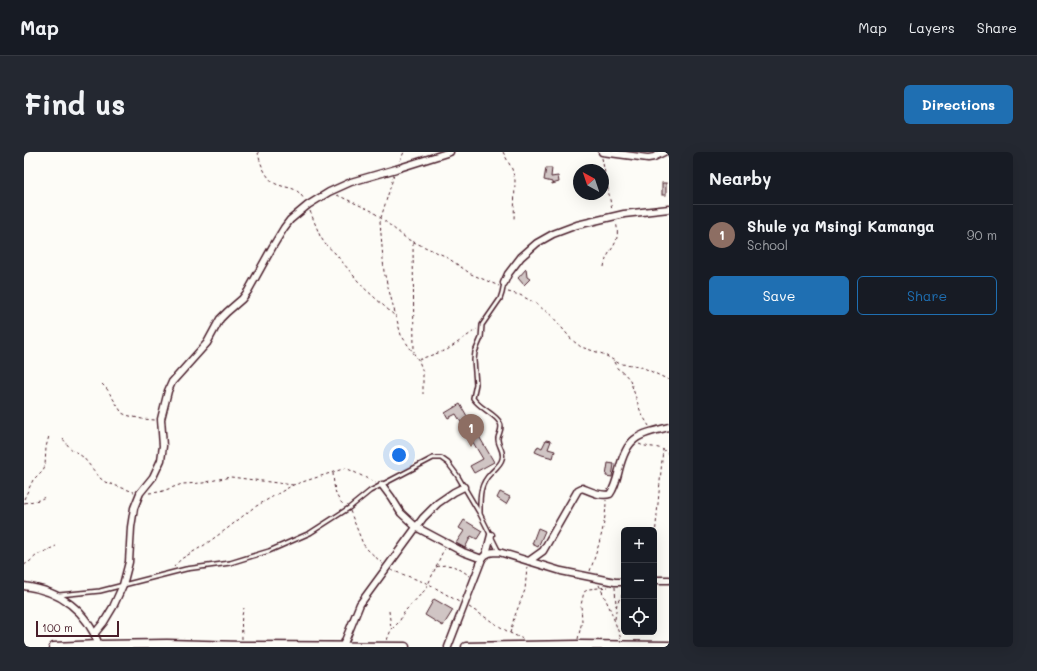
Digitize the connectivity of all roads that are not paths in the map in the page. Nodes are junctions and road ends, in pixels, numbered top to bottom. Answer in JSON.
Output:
{"nodes":[{"id":1,"x":450,"y":152,"type":"edge"},
{"id":2,"x":601,"y":152,"type":"edge"},
{"id":3,"x":664,"y":152,"type":"edge"},
{"id":4,"x":669,"y":209,"type":"edge"},
{"id":5,"x":503,"y":287,"type":"joint"},
{"id":6,"x":669,"y":428,"type":"edge"},
{"id":7,"x":382,"y":485,"type":"junction"},
{"id":8,"x":464,"y":487,"type":"junction"},
{"id":9,"x":480,"y":514,"type":"junction"},
{"id":10,"x":416,"y":527,"type":"junction"},
{"id":11,"x":491,"y":535,"type":"junction"},
{"id":12,"x":499,"y":552,"type":"junction"},
{"id":13,"x":484,"y":556,"type":"junction"},
{"id":14,"x":529,"y":561,"type":"junction"},
{"id":15,"x":657,"y":580,"type":"edge"},
{"id":16,"x":669,"y":580,"type":"edge"},
{"id":17,"x":621,"y":582,"type":"edge"},
{"id":18,"x":123,"y":585,"type":"junction"},
{"id":19,"x":24,"y":586,"type":"edge"},
{"id":20,"x":58,"y":595,"type":"junction"},
{"id":21,"x":95,"y":633,"type":"junction"},
{"id":22,"x":94,"y":646,"type":"edge"},
{"id":23,"x":343,"y":646,"type":"edge"},
{"id":24,"x":385,"y":646,"type":"edge"},
{"id":25,"x":669,"y":646,"type":"edge"},
{"id":26,"x":54,"y":647,"type":"edge"},
{"id":27,"x":368,"y":647,"type":"edge"},
{"id":28,"x":405,"y":647,"type":"edge"},
{"id":29,"x":448,"y":647,"type":"edge"},
{"id":30,"x":466,"y":647,"type":"edge"},
{"id":31,"x":509,"y":647,"type":"edge"}],
"edges":[{"from":1,"to":18,"type":"street"},
{"from":2,"to":3,"type":"street"},
{"from":4,"to":5,"type":"street"},
{"from":5,"to":9,"type":"lane"},
{"from":6,"to":14,"type":"street"},
{"from":7,"to":8,"type":"lane"},
{"from":7,"to":10,"type":"street"},
{"from":7,"to":18,"type":"lane"},
{"from":8,"to":9,"type":"lane"},
{"from":8,"to":10,"type":"street"},
{"from":9,"to":11,"type":"lane"},
{"from":10,"to":13,"type":"street"},
{"from":10,"to":23,"type":"street"},
{"from":11,"to":12,"type":"lane"},
{"from":11,"to":13,"type":"street"},
{"from":12,"to":13,"type":"street"},
{"from":12,"to":14,"type":"street"},
{"from":13,"to":29,"type":"street"},
{"from":14,"to":17,"type":"street"},
{"from":15,"to":16,"type":"street"},
{"from":18,"to":20,"type":"lane"},
{"from":18,"to":21,"type":"street"},
{"from":19,"to":20,"type":"street"},
{"from":20,"to":21,"type":"street"},
{"from":21,"to":22,"type":"street"},
{"from":22,"to":23,"type":"main road"},
{"from":22,"to":26,"type":"main road"},
{"from":23,"to":27,"type":"main road"},
{"from":24,"to":27,"type":"main road"},
{"from":24,"to":28,"type":"main road"},
{"from":25,"to":31,"type":"main road"},
{"from":30,"to":31,"type":"main road"}]}
